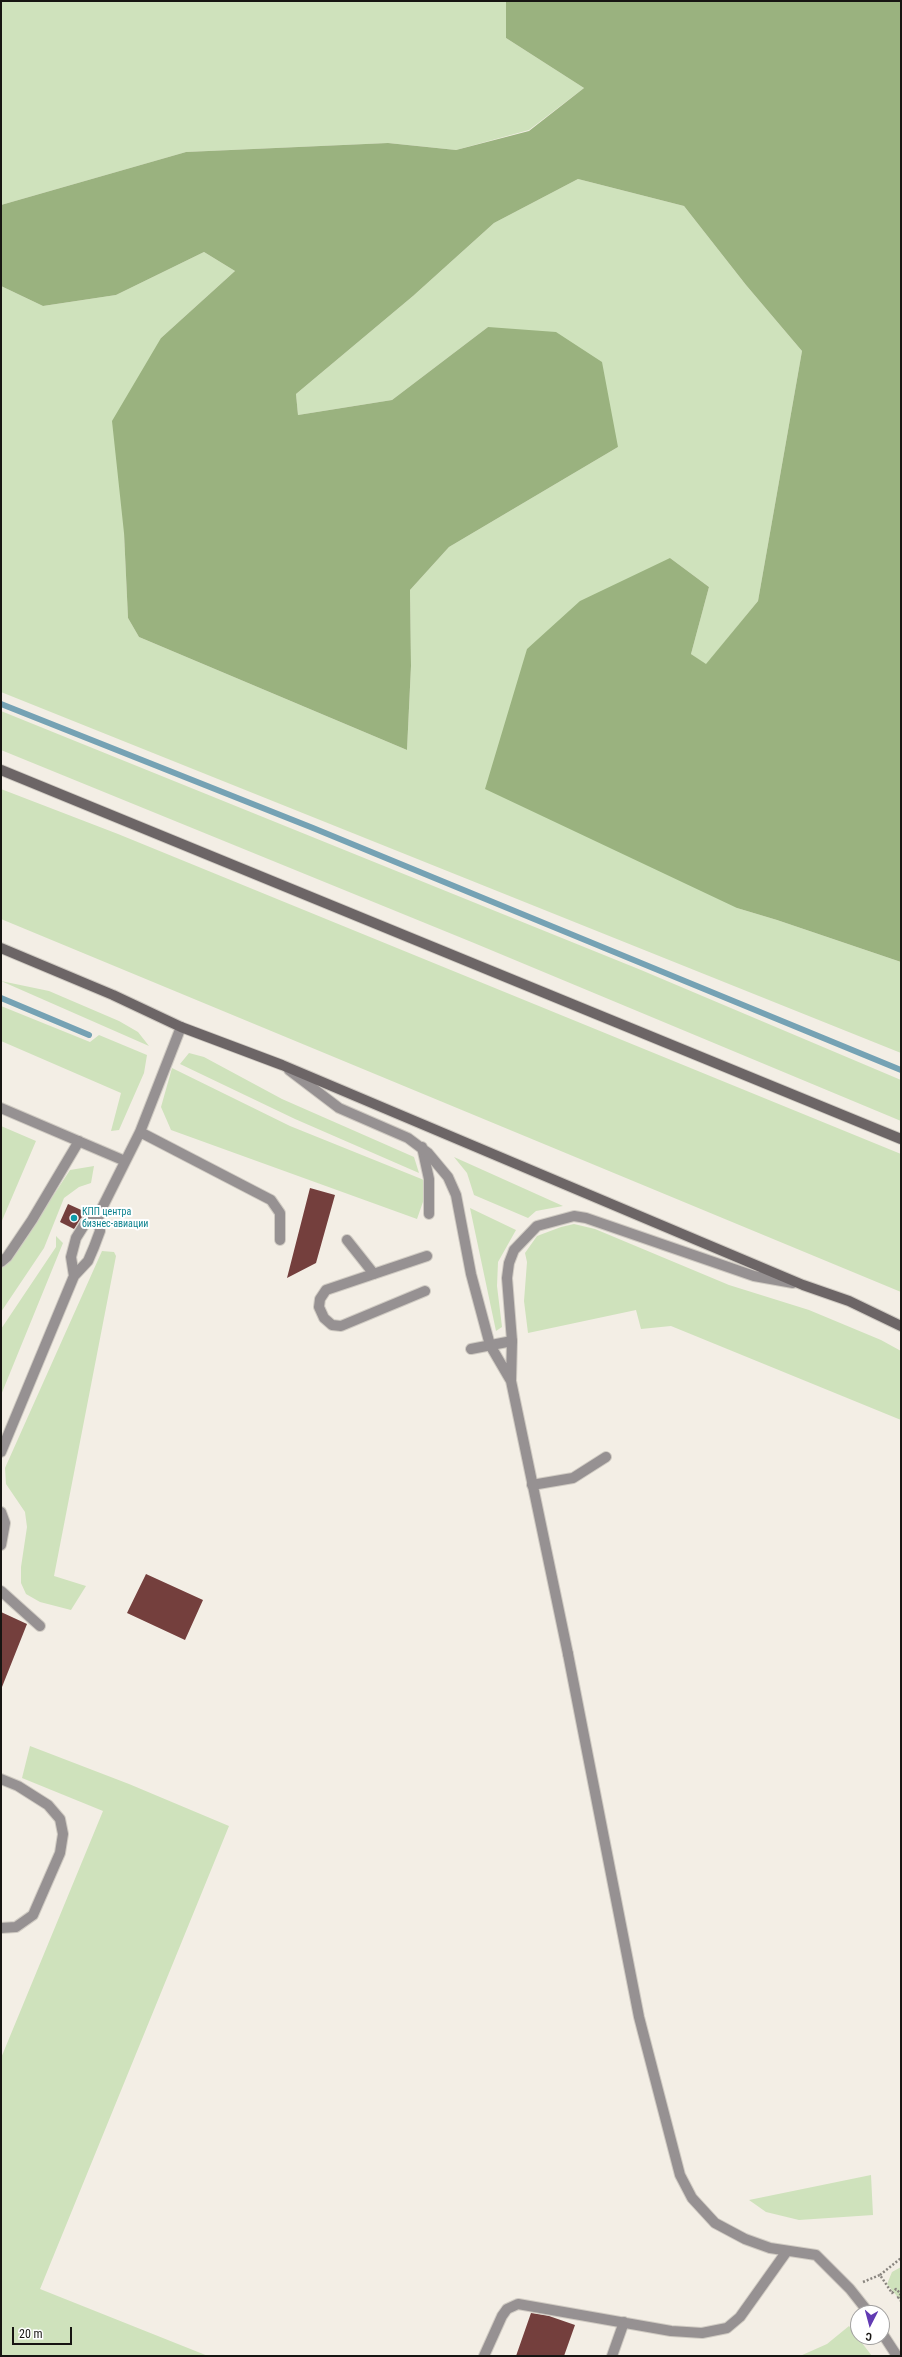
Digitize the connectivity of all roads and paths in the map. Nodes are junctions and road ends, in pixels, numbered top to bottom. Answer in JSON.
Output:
{"nodes":[{"id":1,"x":1,"y":770,"type":"edge"},
{"id":2,"x":1,"y":948,"type":"edge"},
{"id":3,"x":180,"y":1027,"type":"junction"},
{"id":4,"x":282,"y":1065,"type":"junction"},
{"id":5,"x":1,"y":1108,"type":"edge"},
{"id":6,"x":140,"y":1132,"type":"junction"},
{"id":7,"x":901,"y":1139,"type":"edge"},
{"id":8,"x":79,"y":1141,"type":"junction"},
{"id":9,"x":422,"y":1147,"type":"junction"},
{"id":10,"x":125,"y":1161,"type":"junction"},
{"id":11,"x":429,"y":1214,"type":"dead end"},
{"id":12,"x":98,"y":1216,"type":"junction"},
{"id":13,"x":280,"y":1240,"type":"dead end"},
{"id":14,"x":347,"y":1240,"type":"dead end"},
{"id":15,"x":427,"y":1256,"type":"dead end"},
{"id":16,"x":1,"y":1262,"type":"edge"},
{"id":17,"x":374,"y":1274,"type":"junction"},
{"id":18,"x":74,"y":1276,"type":"junction"},
{"id":19,"x":803,"y":1285,"type":"junction"},
{"id":20,"x":425,"y":1291,"type":"dead end"},
{"id":21,"x":901,"y":1326,"type":"edge"},
{"id":22,"x":512,"y":1340,"type":"junction"},
{"id":23,"x":490,"y":1345,"type":"junction"},
{"id":24,"x":471,"y":1349,"type":"dead end"},
{"id":25,"x":511,"y":1381,"type":"junction"},
{"id":26,"x":1,"y":1452,"type":"edge"},
{"id":27,"x":606,"y":1457,"type":"dead end"},
{"id":28,"x":532,"y":1485,"type":"junction"},
{"id":29,"x":1,"y":1512,"type":"edge"},
{"id":30,"x":1,"y":1545,"type":"edge"},
{"id":31,"x":1,"y":1591,"type":"edge"},
{"id":32,"x":40,"y":1626,"type":"dead end"},
{"id":33,"x":1,"y":1779,"type":"edge"},
{"id":34,"x":1,"y":1928,"type":"edge"},
{"id":35,"x":786,"y":2251,"type":"junction"},
{"id":36,"x":901,"y":2258,"type":"edge"},
{"id":37,"x":880,"y":2275,"type":"junction"},
{"id":38,"x":850,"y":2289,"type":"junction"},
{"id":39,"x":901,"y":2294,"type":"edge"},
{"id":40,"x":901,"y":2300,"type":"edge"},
{"id":41,"x":863,"y":2305,"type":"edge"},
{"id":42,"x":624,"y":2322,"type":"junction"},
{"id":43,"x":890,"y":2345,"type":"edge"},
{"id":44,"x":484,"y":2356,"type":"edge"},
{"id":45,"x":612,"y":2356,"type":"edge"},
{"id":46,"x":897,"y":2356,"type":"edge"}],
"edges":[{"from":1,"to":7,"type":"main road"},
{"from":2,"to":3,"type":"main road"},
{"from":3,"to":4,"type":"main road"},
{"from":3,"to":6,"type":"street"},
{"from":4,"to":9,"type":"street"},
{"from":4,"to":19,"type":"main road"},
{"from":5,"to":8,"type":"street"},
{"from":6,"to":10,"type":"street"},
{"from":6,"to":13,"type":"street"},
{"from":8,"to":10,"type":"street"},
{"from":8,"to":16,"type":"street"},
{"from":9,"to":11,"type":"street"},
{"from":9,"to":23,"type":"street"},
{"from":10,"to":12,"type":"street"},
{"from":12,"to":18,"type":"street"},
{"from":12,"to":18,"type":"street"},
{"from":14,"to":17,"type":"street"},
{"from":15,"to":17,"type":"street"},
{"from":17,"to":20,"type":"street"},
{"from":18,"to":26,"type":"street"},
{"from":19,"to":21,"type":"main road"},
{"from":19,"to":22,"type":"street"},
{"from":22,"to":23,"type":"street"},
{"from":22,"to":25,"type":"street"},
{"from":23,"to":24,"type":"street"},
{"from":23,"to":25,"type":"street"},
{"from":25,"to":28,"type":"street"},
{"from":27,"to":28,"type":"street"},
{"from":28,"to":35,"type":"street"},
{"from":29,"to":30,"type":"street"},
{"from":31,"to":32,"type":"street"},
{"from":33,"to":34,"type":"street"},
{"from":35,"to":38,"type":"street"},
{"from":35,"to":42,"type":"street"},
{"from":36,"to":37,"type":"path"},
{"from":37,"to":38,"type":"path"},
{"from":37,"to":39,"type":"path"},
{"from":38,"to":41,"type":"street"},
{"from":39,"to":40,"type":"path"},
{"from":42,"to":44,"type":"street"},
{"from":42,"to":45,"type":"street"},
{"from":43,"to":46,"type":"street"}]}
